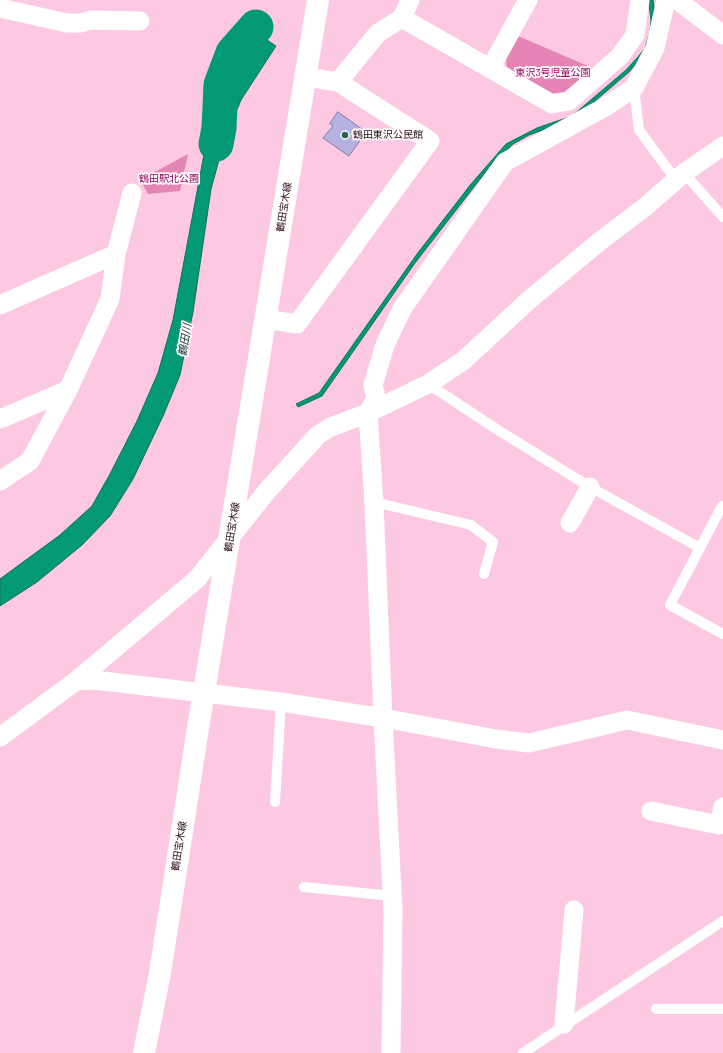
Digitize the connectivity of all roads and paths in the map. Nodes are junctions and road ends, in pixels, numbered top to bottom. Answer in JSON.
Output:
{"nodes":[{"id":1,"x":318,"y":0,"type":"edge"},
{"id":2,"x":410,"y":0,"type":"edge"},
{"id":3,"x":528,"y":0,"type":"edge"},
{"id":4,"x":640,"y":0,"type":"edge"},
{"id":5,"x":666,"y":0,"type":"edge"},
{"id":6,"x":677,"y":0,"type":"edge"},
{"id":7,"x":0,"y":8,"type":"edge"},
{"id":8,"x":402,"y":18,"type":"junction"},
{"id":9,"x":140,"y":21,"type":"dead end"},
{"id":10,"x":723,"y":35,"type":"edge"},
{"id":11,"x":620,"y":56,"type":"junction"},
{"id":12,"x":490,"y":69,"type":"junction"},
{"id":13,"x":306,"y":77,"type":"junction"},
{"id":14,"x":638,"y":80,"type":"junction"},
{"id":15,"x":338,"y":82,"type":"junction"},
{"id":16,"x":723,"y":146,"type":"edge"},
{"id":17,"x":680,"y":177,"type":"junction"},
{"id":18,"x":132,"y":193,"type":"dead end"},
{"id":19,"x":723,"y":217,"type":"edge"},
{"id":20,"x":116,"y":254,"type":"junction"},
{"id":21,"x":0,"y":305,"type":"edge"},
{"id":22,"x":266,"y":319,"type":"junction"},
{"id":23,"x":428,"y":384,"type":"junction"},
{"id":24,"x":68,"y":390,"type":"junction"},
{"id":25,"x":368,"y":413,"type":"junction"},
{"id":26,"x":0,"y":419,"type":"edge"},
{"id":27,"x":0,"y":481,"type":"edge"},
{"id":28,"x":590,"y":488,"type":"junction"},
{"id":29,"x":374,"y":502,"type":"junction"},
{"id":30,"x":723,"y":507,"type":"edge"},
{"id":31,"x":570,"y":523,"type":"dead end"},
{"id":32,"x":230,"y":539,"type":"junction"},
{"id":33,"x":700,"y":548,"type":"junction"},
{"id":34,"x":484,"y":574,"type":"dead end"},
{"id":35,"x":723,"y":634,"type":"edge"},
{"id":36,"x":76,"y":681,"type":"junction"},
{"id":37,"x":204,"y":693,"type":"junction"},
{"id":38,"x":281,"y":702,"type":"junction"},
{"id":39,"x":383,"y":718,"type":"junction"},
{"id":40,"x":0,"y":737,"type":"edge"},
{"id":41,"x":723,"y":740,"type":"edge"},
{"id":42,"x":275,"y":802,"type":"dead end"},
{"id":43,"x":723,"y":807,"type":"edge"},
{"id":44,"x":651,"y":811,"type":"dead end"},
{"id":45,"x":304,"y":887,"type":"dead end"},
{"id":46,"x":392,"y":896,"type":"junction"},
{"id":47,"x":574,"y":910,"type":"dead end"},
{"id":48,"x":723,"y":922,"type":"edge"},
{"id":49,"x":656,"y":1009,"type":"dead end"},
{"id":50,"x":723,"y":1009,"type":"edge"},
{"id":51,"x":564,"y":1024,"type":"junction"},
{"id":52,"x":144,"y":1053,"type":"edge"},
{"id":53,"x":391,"y":1053,"type":"edge"},
{"id":54,"x":523,"y":1053,"type":"edge"}],
"edges":[{"from":1,"to":13,"type":"street","name":"鶴田宝木線"},
{"from":2,"to":8,"type":"street"},
{"from":3,"to":12,"type":"street"},
{"from":4,"to":11,"type":"street"},
{"from":5,"to":14,"type":"street"},
{"from":6,"to":10,"type":"street"},
{"from":7,"to":9,"type":"street"},
{"from":8,"to":12,"type":"street"},
{"from":8,"to":15,"type":"street"},
{"from":11,"to":12,"type":"street"},
{"from":11,"to":14,"type":"street"},
{"from":13,"to":15,"type":"street"},
{"from":13,"to":22,"type":"street","name":"鶴田宝木線"},
{"from":14,"to":17,"type":"lane"},
{"from":14,"to":25,"type":"street"},
{"from":15,"to":22,"type":"street"},
{"from":16,"to":17,"type":"street"},
{"from":17,"to":19,"type":"lane"},
{"from":17,"to":23,"type":"street"},
{"from":18,"to":20,"type":"street"},
{"from":20,"to":21,"type":"street"},
{"from":20,"to":24,"type":"street"},
{"from":22,"to":32,"type":"street","name":"鶴田宝木線"},
{"from":23,"to":25,"type":"street"},
{"from":23,"to":28,"type":"lane"},
{"from":24,"to":26,"type":"street"},
{"from":24,"to":27,"type":"street"},
{"from":25,"to":29,"type":"street"},
{"from":25,"to":32,"type":"street"},
{"from":28,"to":31,"type":"street"},
{"from":28,"to":33,"type":"lane"},
{"from":29,"to":34,"type":"lane"},
{"from":29,"to":39,"type":"street"},
{"from":30,"to":33,"type":"lane"},
{"from":32,"to":36,"type":"street"},
{"from":32,"to":37,"type":"street","name":"鶴田宝木線"},
{"from":33,"to":35,"type":"lane"},
{"from":36,"to":37,"type":"street"},
{"from":36,"to":40,"type":"street"},
{"from":37,"to":38,"type":"street"},
{"from":37,"to":52,"type":"street","name":"鶴田宝木線"},
{"from":38,"to":39,"type":"street"},
{"from":38,"to":42,"type":"lane"},
{"from":39,"to":41,"type":"street"},
{"from":39,"to":46,"type":"street"},
{"from":43,"to":44,"type":"street"},
{"from":45,"to":46,"type":"lane"},
{"from":46,"to":53,"type":"street"},
{"from":47,"to":51,"type":"street"},
{"from":48,"to":51,"type":"lane"},
{"from":49,"to":50,"type":"lane"},
{"from":51,"to":54,"type":"lane"}]}
